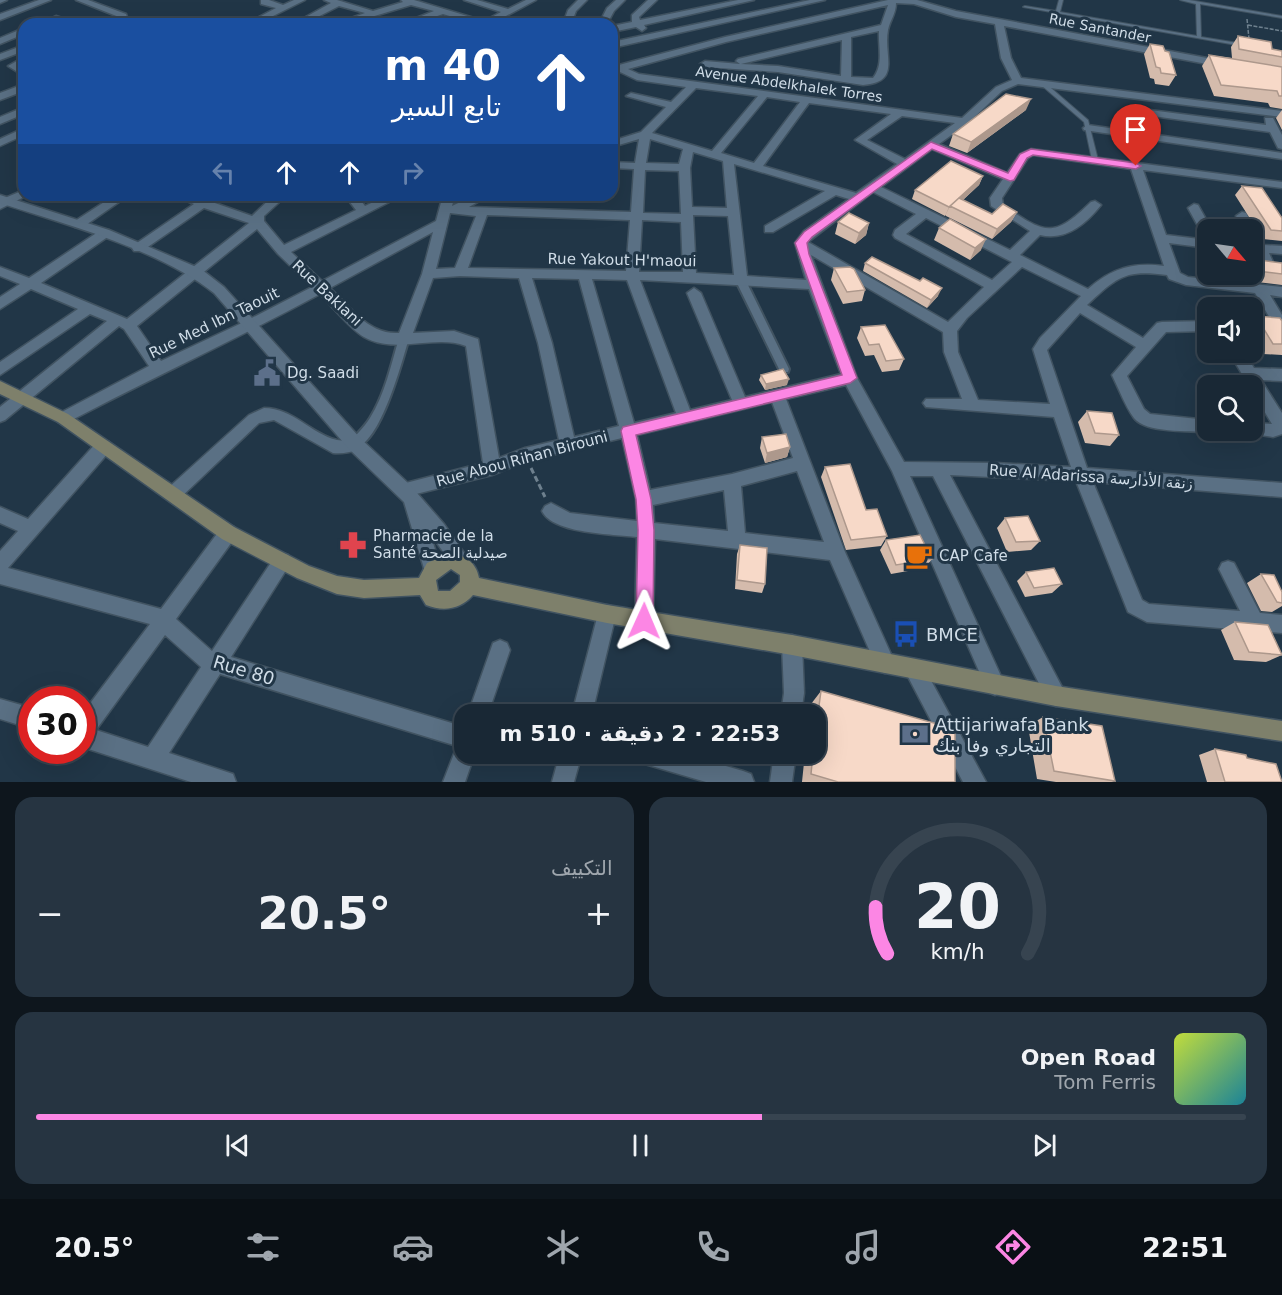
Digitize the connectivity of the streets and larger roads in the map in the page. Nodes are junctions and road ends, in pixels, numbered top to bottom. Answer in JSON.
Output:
{"nodes":[{"id":1,"x":47,"y":0,"type":"edge"},
{"id":2,"x":80,"y":0,"type":"edge"},
{"id":3,"x":301,"y":0,"type":"edge"},
{"id":4,"x":328,"y":0,"type":"edge"},
{"id":5,"x":468,"y":0,"type":"edge"},
{"id":6,"x":532,"y":0,"type":"edge"},
{"id":7,"x":583,"y":0,"type":"edge"},
{"id":8,"x":621,"y":0,"type":"edge"},
{"id":9,"x":653,"y":0,"type":"edge"},
{"id":10,"x":750,"y":0,"type":"edge"},
{"id":11,"x":756,"y":0,"type":"edge"},
{"id":12,"x":821,"y":0,"type":"edge"},
{"id":13,"x":915,"y":0,"type":"edge"},
{"id":14,"x":408,"y":1,"type":"edge"},
{"id":15,"x":896,"y":1,"type":"edge"},
{"id":16,"x":267,"y":2,"type":"edge"},
{"id":17,"x":338,"y":3,"type":"junction"},
{"id":18,"x":707,"y":4,"type":"edge"},
{"id":19,"x":284,"y":8,"type":"junction"},
{"id":20,"x":769,"y":10,"type":"junction"},
{"id":21,"x":444,"y":11,"type":"junction"},
{"id":22,"x":509,"y":12,"type":"junction"},
{"id":23,"x":372,"y":13,"type":"junction"},
{"id":24,"x":0,"y":17,"type":"edge"},
{"id":25,"x":123,"y":18,"type":"edge"},
{"id":26,"x":263,"y":18,"type":"edge"},
{"id":27,"x":309,"y":18,"type":"edge"},
{"id":28,"x":357,"y":18,"type":"edge"},
{"id":29,"x":423,"y":18,"type":"edge"},
{"id":30,"x":466,"y":18,"type":"edge"},
{"id":31,"x":497,"y":18,"type":"edge"},
{"id":32,"x":569,"y":18,"type":"edge"},
{"id":33,"x":606,"y":18,"type":"edge"},
{"id":34,"x":637,"y":23,"type":"junction"},
{"id":35,"x":715,"y":23,"type":"junction"},
{"id":36,"x":999,"y":23,"type":"junction"},
{"id":37,"x":884,"y":27,"type":"junction"},
{"id":38,"x":618,"y":28,"type":"edge"},
{"id":39,"x":18,"y":34,"type":"edge"},
{"id":40,"x":799,"y":35,"type":"junction"},
{"id":41,"x":847,"y":36,"type":"junction"},
{"id":42,"x":653,"y":37,"type":"junction"},
{"id":43,"x":725,"y":40,"type":"junction"},
{"id":44,"x":0,"y":41,"type":"edge"},
{"id":45,"x":618,"y":44,"type":"edge"},
{"id":46,"x":18,"y":50,"type":"edge"},
{"id":47,"x":674,"y":54,"type":"junction"},
{"id":48,"x":0,"y":57,"type":"edge"},
{"id":49,"x":705,"y":64,"type":"dead end"},
{"id":50,"x":727,"y":64,"type":"junction"},
{"id":51,"x":1230,"y":65,"type":"edge"},
{"id":52,"x":618,"y":68,"type":"edge"},
{"id":53,"x":618,"y":70,"type":"edge"},
{"id":54,"x":815,"y":74,"type":"junction"},
{"id":55,"x":846,"y":79,"type":"junction"},
{"id":56,"x":1017,"y":81,"type":"junction"},
{"id":57,"x":694,"y":84,"type":"junction"},
{"id":58,"x":18,"y":90,"type":"edge"},
{"id":59,"x":764,"y":95,"type":"junction"},
{"id":60,"x":631,"y":96,"type":"dead end"},
{"id":61,"x":0,"y":97,"type":"edge"},
{"id":62,"x":806,"y":100,"type":"junction"},
{"id":63,"x":673,"y":105,"type":"junction"},
{"id":64,"x":1142,"y":112,"type":"dead end"},
{"id":65,"x":1265,"y":112,"type":"junction"},
{"id":66,"x":900,"y":113,"type":"junction"},
{"id":67,"x":1282,"y":114,"type":"edge"},
{"id":68,"x":964,"y":122,"type":"junction"},
{"id":69,"x":1088,"y":128,"type":"road end"},
{"id":70,"x":1273,"y":129,"type":"junction"},
{"id":71,"x":18,"y":134,"type":"edge"},
{"id":72,"x":645,"y":134,"type":"junction"},
{"id":73,"x":618,"y":142,"type":"edge"},
{"id":74,"x":0,"y":143,"type":"edge"},
{"id":75,"x":1281,"y":143,"type":"edge"},
{"id":76,"x":931,"y":145,"type":"junction"},
{"id":77,"x":689,"y":148,"type":"junction"},
{"id":78,"x":714,"y":155,"type":"junction"},
{"id":79,"x":1282,"y":156,"type":"edge"},
{"id":80,"x":728,"y":160,"type":"junction"},
{"id":81,"x":906,"y":164,"type":"junction"},
{"id":82,"x":618,"y":165,"type":"edge"},
{"id":83,"x":640,"y":166,"type":"junction"},
{"id":84,"x":1136,"y":166,"type":"junction"},
{"id":85,"x":757,"y":167,"type":"junction"},
{"id":86,"x":684,"y":168,"type":"junction"},
{"id":87,"x":1010,"y":178,"type":"junction"},
{"id":88,"x":1255,"y":182,"type":"junction"},
{"id":89,"x":1282,"y":185,"type":"edge"},
{"id":90,"x":874,"y":188,"type":"junction"},
{"id":91,"x":834,"y":191,"type":"junction"},
{"id":92,"x":18,"y":196,"type":"edge"},
{"id":93,"x":859,"y":198,"type":"junction"},
{"id":94,"x":1266,"y":199,"type":"edge"},
{"id":95,"x":114,"y":201,"type":"edge"},
{"id":96,"x":195,"y":201,"type":"edge"},
{"id":97,"x":207,"y":201,"type":"edge"},
{"id":98,"x":274,"y":201,"type":"edge"},
{"id":99,"x":355,"y":201,"type":"edge"},
{"id":100,"x":386,"y":201,"type":"edge"},
{"id":101,"x":448,"y":201,"type":"edge"},
{"id":102,"x":473,"y":201,"type":"edge"},
{"id":103,"x":3,"y":202,"type":"edge"},
{"id":104,"x":203,"y":204,"type":"junction"},
{"id":105,"x":1095,"y":205,"type":"dead end"},
{"id":106,"x":1194,"y":208,"type":"dead end"},
{"id":107,"x":478,"y":211,"type":"junction"},
{"id":108,"x":363,"y":212,"type":"junction"},
{"id":109,"x":734,"y":212,"type":"junction"},
{"id":110,"x":925,"y":213,"type":"junction"},
{"id":111,"x":686,"y":214,"type":"junction"},
{"id":112,"x":447,"y":215,"type":"junction"},
{"id":113,"x":1242,"y":216,"type":"dead end"},
{"id":114,"x":636,"y":217,"type":"junction"},
{"id":115,"x":1200,"y":219,"type":"edge"},
{"id":116,"x":1244,"y":219,"type":"edge"},
{"id":117,"x":258,"y":222,"type":"junction"},
{"id":118,"x":79,"y":224,"type":"junction"},
{"id":119,"x":769,"y":229,"type":"dead end"},
{"id":120,"x":1038,"y":230,"type":"junction"},
{"id":121,"x":105,"y":233,"type":"junction"},
{"id":122,"x":1162,"y":238,"type":"junction"},
{"id":123,"x":801,"y":243,"type":"junction"},
{"id":124,"x":1197,"y":243,"type":"edge"},
{"id":125,"x":138,"y":248,"type":"junction"},
{"id":126,"x":1263,"y":249,"type":"edge"},
{"id":127,"x":1282,"y":250,"type":"edge"},
{"id":128,"x":282,"y":251,"type":"junction"},
{"id":129,"x":1263,"y":257,"type":"edge"},
{"id":130,"x":1016,"y":259,"type":"junction"},
{"id":131,"x":1267,"y":262,"type":"edge"},
{"id":132,"x":0,"y":271,"type":"edge"},
{"id":133,"x":1171,"y":271,"type":"junction"},
{"id":134,"x":196,"y":272,"type":"junction"},
{"id":135,"x":460,"y":272,"type":"junction"},
{"id":136,"x":429,"y":274,"type":"junction"},
{"id":137,"x":524,"y":274,"type":"junction"},
{"id":138,"x":584,"y":275,"type":"junction"},
{"id":139,"x":632,"y":276,"type":"junction"},
{"id":140,"x":690,"y":277,"type":"junction"},
{"id":141,"x":741,"y":281,"type":"junction"},
{"id":142,"x":29,"y":282,"type":"junction"},
{"id":143,"x":814,"y":285,"type":"junction"},
{"id":144,"x":992,"y":286,"type":"junction"},
{"id":145,"x":322,"y":287,"type":"junction"},
{"id":146,"x":1260,"y":290,"type":"junction"},
{"id":147,"x":1282,"y":292,"type":"edge"},
{"id":148,"x":694,"y":293,"type":"dead end"},
{"id":149,"x":1089,"y":295,"type":"junction"},
{"id":150,"x":0,"y":304,"type":"edge"},
{"id":151,"x":1080,"y":307,"type":"junction"},
{"id":152,"x":88,"y":309,"type":"junction"},
{"id":153,"x":123,"y":322,"type":"junction"},
{"id":154,"x":251,"y":325,"type":"junction"},
{"id":155,"x":1197,"y":326,"type":"edge"},
{"id":156,"x":1282,"y":326,"type":"edge"},
{"id":157,"x":950,"y":330,"type":"junction"},
{"id":158,"x":404,"y":338,"type":"junction"},
{"id":159,"x":1145,"y":346,"type":"junction"},
{"id":160,"x":1244,"y":363,"type":"edge"},
{"id":161,"x":158,"y":368,"type":"junction"},
{"id":162,"x":0,"y":369,"type":"edge"},
{"id":163,"x":784,"y":369,"type":"edge"},
{"id":164,"x":1252,"y":374,"type":"joint"},
{"id":165,"x":1282,"y":375,"type":"edge"},
{"id":166,"x":850,"y":378,"type":"junction"},
{"id":167,"x":0,"y":387,"type":"edge"},
{"id":168,"x":1263,"y":394,"type":"edge"},
{"id":169,"x":777,"y":395,"type":"junction"},
{"id":170,"x":22,"y":396,"type":"junction"},
{"id":171,"x":931,"y":403,"type":"dead end"},
{"id":172,"x":741,"y":404,"type":"junction"},
{"id":173,"x":972,"y":405,"type":"junction"},
{"id":174,"x":1059,"y":411,"type":"junction"},
{"id":175,"x":0,"y":416,"type":"edge"},
{"id":176,"x":685,"y":417,"type":"junction"},
{"id":177,"x":63,"y":418,"type":"junction"},
{"id":178,"x":1197,"y":425,"type":"edge"},
{"id":179,"x":1263,"y":430,"type":"edge"},
{"id":180,"x":628,"y":431,"type":"junction"},
{"id":181,"x":355,"y":444,"type":"junction"},
{"id":182,"x":568,"y":445,"type":"junction"},
{"id":183,"x":103,"y":447,"type":"junction"},
{"id":184,"x":804,"y":462,"type":"junction"},
{"id":185,"x":492,"y":468,"type":"junction"},
{"id":186,"x":899,"y":469,"type":"junction"},
{"id":187,"x":938,"y":469,"type":"junction"},
{"id":188,"x":1081,"y":473,"type":"junction"},
{"id":189,"x":732,"y":481,"type":"junction"},
{"id":190,"x":1282,"y":490,"type":"edge"},
{"id":191,"x":172,"y":494,"type":"junction"},
{"id":192,"x":407,"y":494,"type":"junction"},
{"id":193,"x":644,"y":499,"type":"junction"},
{"id":194,"x":551,"y":511,"type":"road end"},
{"id":195,"x":0,"y":515,"type":"edge"},
{"id":196,"x":32,"y":529,"type":"junction"},
{"id":197,"x":646,"y":530,"type":"junction"},
{"id":198,"x":228,"y":533,"type":"junction"},
{"id":199,"x":737,"y":540,"type":"junction"},
{"id":200,"x":836,"y":552,"type":"junction"},
{"id":201,"x":282,"y":561,"type":"junction"},
{"id":202,"x":461,"y":563,"type":"junction"},
{"id":203,"x":0,"y":564,"type":"edge"},
{"id":204,"x":1228,"y":569,"type":"dead end"},
{"id":205,"x":0,"y":575,"type":"edge"},
{"id":206,"x":429,"y":578,"type":"junction"},
{"id":207,"x":468,"y":585,"type":"junction"},
{"id":208,"x":607,"y":614,"type":"junction"},
{"id":209,"x":163,"y":620,"type":"junction"},
{"id":210,"x":1254,"y":620,"type":"junction"},
{"id":211,"x":644,"y":621,"type":"junction"},
{"id":212,"x":1282,"y":624,"type":"edge"},
{"id":213,"x":792,"y":645,"type":"junction"},
{"id":214,"x":500,"y":650,"type":"dead end"},
{"id":215,"x":215,"y":663,"type":"junction"},
{"id":216,"x":885,"y":663,"type":"junction"},
{"id":217,"x":914,"y":669,"type":"junction"},
{"id":218,"x":995,"y":685,"type":"junction"},
{"id":219,"x":1056,"y":696,"type":"junction"},
{"id":220,"x":481,"y":704,"type":"edge"},
{"id":221,"x":584,"y":704,"type":"edge"},
{"id":222,"x":792,"y":704,"type":"edge"},
{"id":223,"x":0,"y":709,"type":"edge"},
{"id":224,"x":96,"y":714,"type":"edge"},
{"id":225,"x":18,"y":715,"type":"edge"},
{"id":226,"x":1282,"y":731,"type":"edge"},
{"id":227,"x":454,"y":735,"type":"edge"},
{"id":228,"x":96,"y":739,"type":"edge"},
{"id":229,"x":153,"y":758,"type":"junction"},
{"id":230,"x":461,"y":764,"type":"edge"},
{"id":231,"x":568,"y":764,"type":"edge"},
{"id":232,"x":682,"y":764,"type":"edge"},
{"id":233,"x":784,"y":764,"type":"edge"},
{"id":234,"x":185,"y":776,"type":"edge"},
{"id":235,"x":225,"y":782,"type":"edge"},
{"id":236,"x":454,"y":782,"type":"edge"},
{"id":237,"x":563,"y":782,"type":"edge"},
{"id":238,"x":743,"y":782,"type":"edge"},
{"id":239,"x":781,"y":782,"type":"edge"},
{"id":240,"x":975,"y":782,"type":"edge"}],
"edges":[{"from":1,"to":24,"type":"street"},
{"from":2,"to":25,"type":"street"},
{"from":3,"to":19,"type":"street"},
{"from":4,"to":17,"type":"street"},
{"from":5,"to":22,"type":"street"},
{"from":6,"to":22,"type":"street"},
{"from":7,"to":32,"type":"street"},
{"from":8,"to":33,"type":"street"},
{"from":9,"to":34,"type":"street"},
{"from":10,"to":18,"type":"street"},
{"from":11,"to":20,"type":"street"},
{"from":12,"to":20,"type":"street"},
{"from":13,"to":15,"type":"street"},
{"from":13,"to":36,"type":"street","name":"Rue Santander"},
{"from":14,"to":21,"type":"street"},
{"from":14,"to":23,"type":"street"},
{"from":15,"to":37,"type":"street"},
{"from":15,"to":40,"type":"street"},
{"from":16,"to":19,"type":"street"},
{"from":17,"to":23,"type":"street"},
{"from":17,"to":27,"type":"street"},
{"from":18,"to":34,"type":"street"},
{"from":18,"to":35,"type":"street"},
{"from":19,"to":26,"type":"street"},
{"from":20,"to":35,"type":"street"},
{"from":20,"to":40,"type":"street"},
{"from":21,"to":29,"type":"street"},
{"from":21,"to":30,"type":"street"},
{"from":22,"to":31,"type":"street"},
{"from":23,"to":28,"type":"street"},
{"from":34,"to":38,"type":"street"},
{"from":34,"to":42,"type":"street"},
{"from":35,"to":42,"type":"street"},
{"from":35,"to":43,"type":"street"},
{"from":36,"to":51,"type":"street","name":"Rue Santander"},
{"from":36,"to":56,"type":"street"},
{"from":37,"to":41,"type":"street"},
{"from":37,"to":55,"type":"street"},
{"from":39,"to":44,"type":"street"},
{"from":40,"to":41,"type":"street"},
{"from":40,"to":43,"type":"street"},
{"from":40,"to":50,"type":"street"},
{"from":40,"to":54,"type":"street"},
{"from":41,"to":55,"type":"street"},
{"from":42,"to":45,"type":"street"},
{"from":42,"to":47,"type":"street"},
{"from":43,"to":47,"type":"street"},
{"from":46,"to":48,"type":"street"},
{"from":47,"to":52,"type":"street"},
{"from":49,"to":50,"type":"street"},
{"from":50,"to":54,"type":"street"},
{"from":53,"to":57,"type":"street","name":"Avenue Abdelkhalek Torres"},
{"from":54,"to":55,"type":"street"},
{"from":56,"to":65,"type":"street"},
{"from":56,"to":68,"type":"street"},
{"from":57,"to":59,"type":"street","name":"Avenue Abdelkhalek Torres"},
{"from":57,"to":63,"type":"street"},
{"from":58,"to":61,"type":"street"},
{"from":59,"to":62,"type":"street","name":"Avenue Abdelkhalek Torres"},
{"from":59,"to":78,"type":"street"},
{"from":60,"to":63,"type":"street"},
{"from":62,"to":66,"type":"street","name":"Avenue Abdelkhalek Torres"},
{"from":62,"to":85,"type":"street"},
{"from":63,"to":72,"type":"street"},
{"from":64,"to":70,"type":"street"},
{"from":65,"to":67,"type":"street"},
{"from":65,"to":70,"type":"street"},
{"from":66,"to":68,"type":"street","name":"Avenue Abdelkhalek Torres"},
{"from":66,"to":81,"type":"street"},
{"from":68,"to":76,"type":"street"},
{"from":69,"to":79,"type":"street"},
{"from":70,"to":75,"type":"street"},
{"from":71,"to":74,"type":"street"},
{"from":72,"to":73,"type":"street"},
{"from":72,"to":77,"type":"street"},
{"from":72,"to":83,"type":"street"},
{"from":76,"to":81,"type":"street"},
{"from":76,"to":87,"type":"street"},
{"from":77,"to":78,"type":"street"},
{"from":77,"to":86,"type":"street"},
{"from":78,"to":80,"type":"street"},
{"from":80,"to":85,"type":"street"},
{"from":80,"to":109,"type":"street"},
{"from":81,"to":90,"type":"street"},
{"from":82,"to":83,"type":"street"},
{"from":83,"to":86,"type":"street"},
{"from":83,"to":114,"type":"street"},
{"from":84,"to":87,"type":"street"},
{"from":84,"to":88,"type":"street"},
{"from":84,"to":122,"type":"street"},
{"from":85,"to":91,"type":"street"},
{"from":86,"to":111,"type":"street"},
{"from":87,"to":120,"type":"street"},
{"from":88,"to":89,"type":"street"},
{"from":88,"to":94,"type":"street"},
{"from":90,"to":93,"type":"street"},
{"from":90,"to":110,"type":"street"},
{"from":91,"to":93,"type":"street"},
{"from":91,"to":119,"type":"street"},
{"from":92,"to":103,"type":"street"},
{"from":93,"to":123,"type":"street"},
{"from":95,"to":118,"type":"street"},
{"from":96,"to":104,"type":"street"},
{"from":97,"to":104,"type":"street"},
{"from":98,"to":117,"type":"street"},
{"from":99,"to":108,"type":"street"},
{"from":100,"to":108,"type":"street"},
{"from":101,"to":112,"type":"street"},
{"from":102,"to":112,"type":"street","name":"Rue Med Ibn Taouit"},
{"from":103,"to":118,"type":"street"},
{"from":104,"to":117,"type":"street"},
{"from":104,"to":125,"type":"street"},
{"from":105,"to":120,"type":"street"},
{"from":106,"to":115,"type":"street"},
{"from":107,"to":112,"type":"street"},
{"from":107,"to":114,"type":"street"},
{"from":107,"to":135,"type":"street"},
{"from":108,"to":128,"type":"street"},
{"from":109,"to":111,"type":"street"},
{"from":109,"to":141,"type":"street"},
{"from":110,"to":130,"type":"street"},
{"from":110,"to":144,"type":"street"},
{"from":111,"to":114,"type":"street"},
{"from":111,"to":140,"type":"street"},
{"from":112,"to":136,"type":"street"},
{"from":112,"to":145,"type":"street","name":"Rue Med Ibn Taouit"},
{"from":113,"to":116,"type":"street"},
{"from":114,"to":139,"type":"street"},
{"from":117,"to":128,"type":"street","name":"Rue Baklani"},
{"from":117,"to":134,"type":"street"},
{"from":118,"to":121,"type":"street"},
{"from":120,"to":130,"type":"street"},
{"from":121,"to":125,"type":"street"},
{"from":121,"to":142,"type":"street"},
{"from":122,"to":124,"type":"street"},
{"from":122,"to":133,"type":"street"},
{"from":123,"to":143,"type":"street"},
{"from":123,"to":157,"type":"street"},
{"from":125,"to":134,"type":"street"},
{"from":126,"to":127,"type":"street"},
{"from":128,"to":145,"type":"street","name":"Rue Baklani"},
{"from":129,"to":131,"type":"street"},
{"from":130,"to":144,"type":"street"},
{"from":130,"to":149,"type":"street"},
{"from":132,"to":142,"type":"street"},
{"from":133,"to":146,"type":"street"},
{"from":133,"to":149,"type":"street"},
{"from":134,"to":153,"type":"street"},
{"from":134,"to":154,"type":"street"},
{"from":135,"to":136,"type":"street","name":"Rue Yakout H'maoui"},
{"from":135,"to":137,"type":"street","name":"Rue Yakout H'maoui"},
{"from":136,"to":158,"type":"street"},
{"from":137,"to":138,"type":"street","name":"Rue Yakout H'maoui"},
{"from":137,"to":182,"type":"street"},
{"from":138,"to":139,"type":"street","name":"Rue Yakout H'maoui"},
{"from":138,"to":180,"type":"street"},
{"from":139,"to":140,"type":"street","name":"Rue Yakout H'maoui"},
{"from":139,"to":176,"type":"street"},
{"from":140,"to":141,"type":"street","name":"Rue Yakout H'maoui"},
{"from":141,"to":143,"type":"street","name":"Rue Yakout H'maoui"},
{"from":141,"to":163,"type":"street"},
{"from":142,"to":150,"type":"street"},
{"from":142,"to":152,"type":"street"},
{"from":143,"to":166,"type":"street"},
{"from":144,"to":157,"type":"street"},
{"from":145,"to":154,"type":"street","name":"Rue Med Ibn Taouit"},
{"from":145,"to":158,"type":"street","name":"Rue Baklani"},
{"from":146,"to":147,"type":"street"},
{"from":146,"to":156,"type":"street"},
{"from":148,"to":172,"type":"street"},
{"from":149,"to":151,"type":"street"},
{"from":151,"to":159,"type":"street"},
{"from":151,"to":174,"type":"street"},
{"from":152,"to":153,"type":"street"},
{"from":152,"to":162,"type":"street"},
{"from":153,"to":161,"type":"street"},
{"from":153,"to":170,"type":"street"},
{"from":154,"to":161,"type":"street","name":"Rue Med Ibn Taouit"},
{"from":154,"to":181,"type":"street"},
{"from":155,"to":159,"type":"street"},
{"from":157,"to":173,"type":"street"},
{"from":158,"to":181,"type":"street"},
{"from":158,"to":185,"type":"street","name":"Rue Baklani"},
{"from":159,"to":178,"type":"street"},
{"from":160,"to":164,"type":"street"},
{"from":161,"to":177,"type":"street","name":"Rue Med Ibn Taouit"},
{"from":164,"to":165,"type":"street"},
{"from":166,"to":169,"type":"street","name":"Rue Abou Rihan Birouni"},
{"from":166,"to":186,"type":"street"},
{"from":167,"to":170,"type":"main road"},
{"from":168,"to":179,"type":"street"},
{"from":169,"to":172,"type":"street","name":"Rue Abou Rihan Birouni"},
{"from":169,"to":184,"type":"street"},
{"from":170,"to":175,"type":"street"},
{"from":170,"to":177,"type":"main road"},
{"from":171,"to":173,"type":"street"},
{"from":172,"to":176,"type":"street","name":"Rue Abou Rihan Birouni"},
{"from":173,"to":174,"type":"street"},
{"from":174,"to":188,"type":"street"},
{"from":176,"to":180,"type":"street","name":"Rue Abou Rihan Birouni"},
{"from":177,"to":183,"type":"main road"},
{"from":180,"to":182,"type":"street","name":"Rue Abou Rihan Birouni"},
{"from":180,"to":193,"type":"street"},
{"from":181,"to":191,"type":"street"},
{"from":181,"to":192,"type":"street"},
{"from":182,"to":185,"type":"street","name":"Rue Abou Rihan Birouni"},
{"from":183,"to":191,"type":"main road"},
{"from":183,"to":196,"type":"street"},
{"from":184,"to":189,"type":"street"},
{"from":184,"to":200,"type":"street"},
{"from":185,"to":192,"type":"street","name":"Rue Abou Rihan Birouni"},
{"from":186,"to":187,"type":"street","name":"Rue Al Adarissa زنقة الأدارسة"},
{"from":186,"to":218,"type":"street"},
{"from":187,"to":188,"type":"street","name":"Rue Al Adarissa زنقة الأدارسة"},
{"from":187,"to":219,"type":"street"},
{"from":188,"to":190,"type":"street","name":"Rue Al Adarissa زنقة الأدارسة"},
{"from":188,"to":210,"type":"street"},
{"from":189,"to":193,"type":"street"},
{"from":189,"to":199,"type":"street"},
{"from":191,"to":198,"type":"main road"},
{"from":192,"to":202,"type":"street"},
{"from":192,"to":206,"type":"street"},
{"from":193,"to":197,"type":"street"},
{"from":194,"to":197,"type":"street"},
{"from":195,"to":196,"type":"street"},
{"from":196,"to":203,"type":"street"},
{"from":197,"to":199,"type":"street"},
{"from":197,"to":211,"type":"street"},
{"from":198,"to":201,"type":"main road"},
{"from":198,"to":209,"type":"street"},
{"from":199,"to":200,"type":"street"},
{"from":200,"to":216,"type":"street"},
{"from":201,"to":206,"type":"main road"},
{"from":201,"to":215,"type":"street"},
{"from":202,"to":206,"type":"main road"},
{"from":202,"to":207,"type":"main road"},
{"from":204,"to":210,"type":"street"},
{"from":205,"to":209,"type":"street","name":"Rue 80"},
{"from":206,"to":207,"type":"main road"},
{"from":207,"to":208,"type":"main road"},
{"from":208,"to":211,"type":"main road"},
{"from":208,"to":221,"type":"street"},
{"from":209,"to":215,"type":"street","name":"Rue 80"},
{"from":209,"to":224,"type":"street"},
{"from":210,"to":212,"type":"street"},
{"from":211,"to":213,"type":"main road"},
{"from":213,"to":216,"type":"main road"},
{"from":213,"to":222,"type":"street"},
{"from":214,"to":220,"type":"street"},
{"from":215,"to":227,"type":"street","name":"Rue 80"},
{"from":215,"to":229,"type":"street"},
{"from":216,"to":217,"type":"main road"},
{"from":217,"to":218,"type":"main road"},
{"from":217,"to":240,"type":"street"},
{"from":218,"to":219,"type":"main road"},
{"from":219,"to":226,"type":"main road"},
{"from":223,"to":225,"type":"street"},
{"from":228,"to":229,"type":"street"},
{"from":229,"to":234,"type":"street"},
{"from":230,"to":236,"type":"street"},
{"from":231,"to":237,"type":"street"},
{"from":232,"to":238,"type":"street"},
{"from":233,"to":239,"type":"street"},
{"from":234,"to":235,"type":"street"}]}
